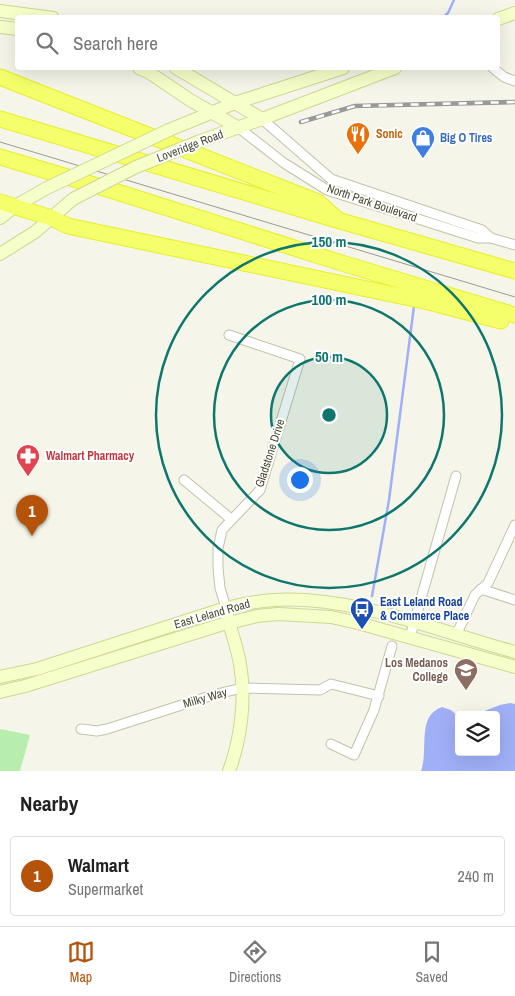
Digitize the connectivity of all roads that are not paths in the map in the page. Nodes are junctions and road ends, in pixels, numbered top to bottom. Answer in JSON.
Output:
{"nodes":[{"id":1,"x":0,"y":11,"type":"edge"},
{"id":2,"x":515,"y":12,"type":"edge"},
{"id":3,"x":30,"y":15,"type":"edge"},
{"id":4,"x":500,"y":18,"type":"edge"},
{"id":5,"x":0,"y":28,"type":"edge"},
{"id":6,"x":15,"y":29,"type":"edge"},
{"id":7,"x":143,"y":70,"type":"edge"},
{"id":8,"x":179,"y":70,"type":"edge"},
{"id":9,"x":337,"y":70,"type":"edge"},
{"id":10,"x":390,"y":70,"type":"edge"},
{"id":11,"x":495,"y":70,"type":"edge"},
{"id":12,"x":0,"y":77,"type":"edge"},
{"id":13,"x":515,"y":81,"type":"edge"},
{"id":14,"x":235,"y":104,"type":"junction"},
{"id":15,"x":212,"y":112,"type":"junction"},
{"id":16,"x":0,"y":119,"type":"edge"},
{"id":17,"x":262,"y":120,"type":"junction"},
{"id":18,"x":239,"y":128,"type":"junction"},
{"id":19,"x":0,"y":157,"type":"edge"},
{"id":20,"x":7,"y":204,"type":"edge"},
{"id":21,"x":0,"y":218,"type":"edge"},
{"id":22,"x":52,"y":218,"type":"junction"},
{"id":23,"x":337,"y":220,"type":"junction"},
{"id":24,"x":491,"y":238,"type":"junction"},
{"id":25,"x":515,"y":245,"type":"edge"},
{"id":26,"x":0,"y":254,"type":"edge"},
{"id":27,"x":515,"y":271,"type":"edge"},
{"id":28,"x":515,"y":315,"type":"edge"},
{"id":29,"x":515,"y":325,"type":"edge"},
{"id":30,"x":229,"y":335,"type":"dead end"},
{"id":31,"x":456,"y":476,"type":"dead end"},
{"id":32,"x":184,"y":480,"type":"dead end"},
{"id":33,"x":231,"y":519,"type":"junction"},
{"id":34,"x":515,"y":525,"type":"edge"},
{"id":35,"x":481,"y":590,"type":"junction"},
{"id":36,"x":515,"y":600,"type":"edge"},
{"id":37,"x":226,"y":608,"type":"junction"},
{"id":38,"x":414,"y":622,"type":"junction"},
{"id":39,"x":229,"y":623,"type":"junction"},
{"id":40,"x":456,"y":636,"type":"junction"},
{"id":41,"x":410,"y":637,"type":"junction"},
{"id":42,"x":392,"y":646,"type":"dead end"},
{"id":43,"x":515,"y":652,"type":"edge"},
{"id":44,"x":515,"y":667,"type":"edge"},
{"id":45,"x":0,"y":678,"type":"edge"},
{"id":46,"x":242,"y":688,"type":"junction"},
{"id":47,"x":0,"y":692,"type":"edge"},
{"id":48,"x":379,"y":696,"type":"junction"},
{"id":49,"x":80,"y":729,"type":"dead end"},
{"id":50,"x":331,"y":744,"type":"dead end"},
{"id":51,"x":229,"y":771,"type":"edge"}],
"edges":[{"from":1,"to":3,"type":"main road"},
{"from":2,"to":4,"type":"main road"},
{"from":5,"to":6,"type":"main road"},
{"from":7,"to":15,"type":"main road"},
{"from":8,"to":14,"type":"main road"},
{"from":9,"to":14,"type":"main road","name":"Loveridge Road"},
{"from":10,"to":17,"type":"main road","name":"Loveridge Road"},
{"from":11,"to":13,"type":"street"},
{"from":12,"to":23,"type":"highway"},
{"from":14,"to":15,"type":"main road","name":"Loveridge Road"},
{"from":14,"to":17,"type":"main road"},
{"from":15,"to":18,"type":"main road"},
{"from":15,"to":20,"type":"main road","name":"Loveridge Road","bridge":true},
{"from":16,"to":23,"type":"highway"},
{"from":17,"to":18,"type":"main road","name":"Loveridge Road"},
{"from":17,"to":24,"type":"street","name":"North Park Boulevard"},
{"from":18,"to":22,"type":"main road","name":"Loveridge Road","bridge":true},
{"from":18,"to":24,"type":"street","name":"North Park Boulevard"},
{"from":19,"to":28,"type":"highway"},
{"from":20,"to":21,"type":"main road","name":"Loveridge Road"},
{"from":20,"to":22,"type":"highway"},
{"from":22,"to":26,"type":"main road","name":"Loveridge Road"},
{"from":22,"to":29,"type":"highway"},
{"from":23,"to":27,"type":"highway"},
{"from":24,"to":25,"type":"street","name":"North Park Boulevard"},
{"from":30,"to":33,"type":"street","name":"Gladstone Drive"},
{"from":31,"to":38,"type":"street"},
{"from":32,"to":33,"type":"street"},
{"from":33,"to":37,"type":"street","name":"Gladstone Drive"},
{"from":34,"to":35,"type":"street"},
{"from":35,"to":36,"type":"street"},
{"from":35,"to":40,"type":"street"},
{"from":37,"to":38,"type":"main road","name":"East Leland Road"},
{"from":37,"to":39,"type":"main road","name":"Gladstone Drive"},
{"from":37,"to":45,"type":"main road","name":"East Leland Road"},
{"from":38,"to":40,"type":"main road","name":"East Leland Road"},
{"from":38,"to":41,"type":"street"},
{"from":39,"to":41,"type":"main road","name":"East Leland Road"},
{"from":39,"to":46,"type":"main road","name":"Gladstone Drive"},
{"from":39,"to":47,"type":"main road","name":"East Leland Road"},
{"from":40,"to":43,"type":"main road","name":"East Leland Road"},
{"from":41,"to":44,"type":"main road","name":"East Leland Road"},
{"from":42,"to":48,"type":"street"},
{"from":46,"to":48,"type":"street","name":"Milky Way"},
{"from":46,"to":49,"type":"street","name":"Milky Way"},
{"from":46,"to":51,"type":"main road","name":"Gladstone Drive"},
{"from":48,"to":50,"type":"street"}]}
